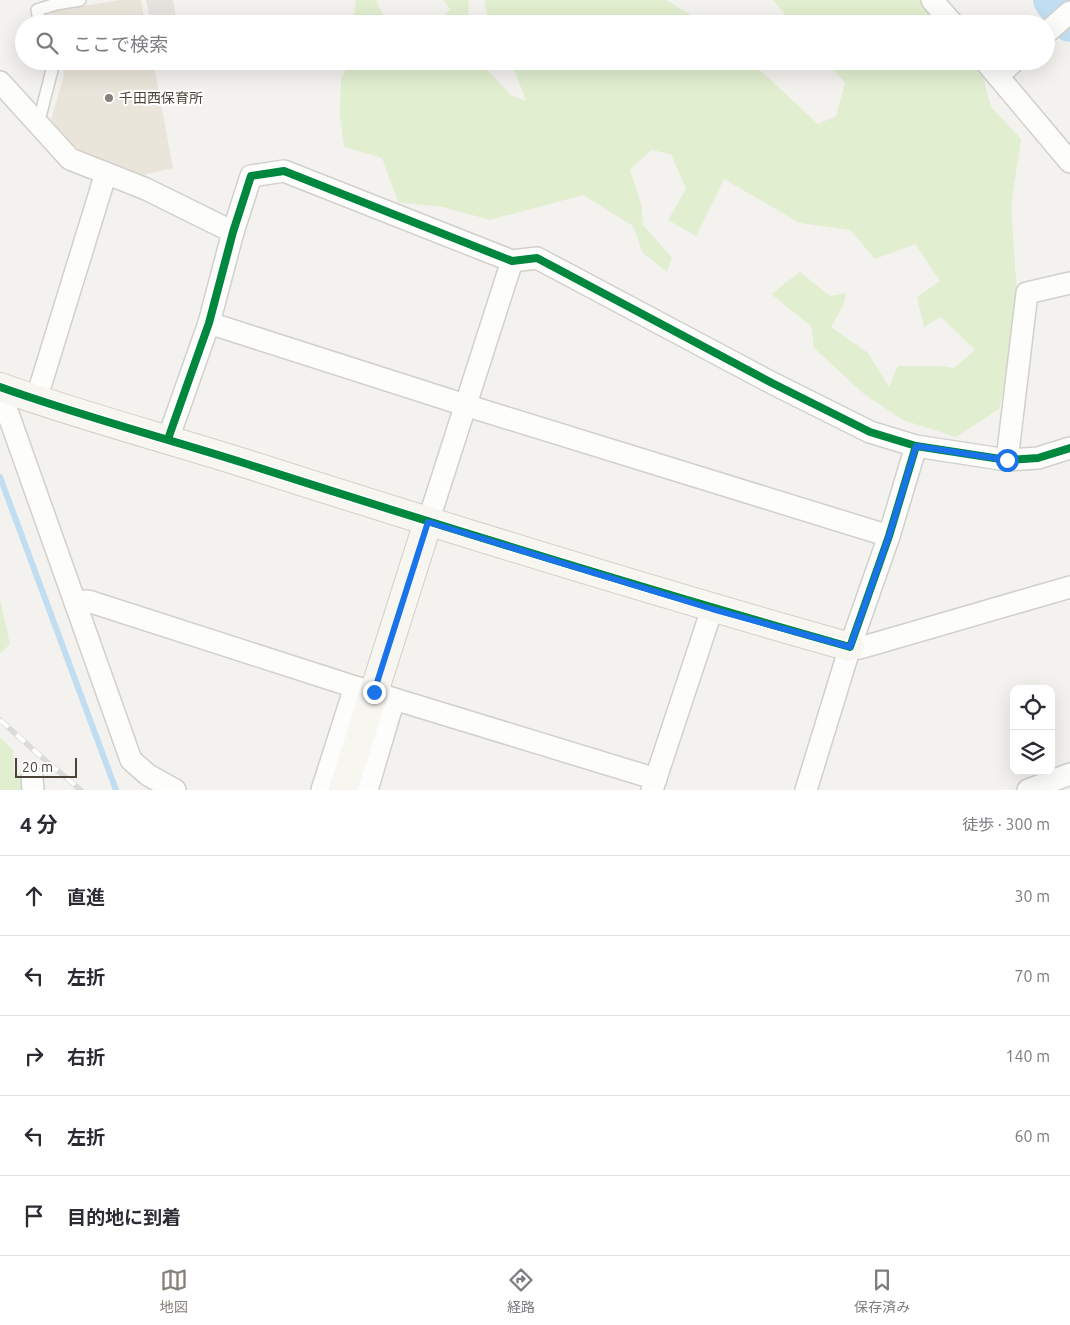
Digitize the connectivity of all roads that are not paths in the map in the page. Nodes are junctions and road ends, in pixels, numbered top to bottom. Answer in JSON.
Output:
{"nodes":[{"id":1,"x":80,"y":0,"type":"edge"},
{"id":2,"x":932,"y":0,"type":"edge"},
{"id":3,"x":1070,"y":12,"type":"edge"},
{"id":4,"x":38,"y":15,"type":"edge"},
{"id":5,"x":945,"y":15,"type":"edge"},
{"id":6,"x":1055,"y":25,"type":"edge"},
{"id":7,"x":53,"y":70,"type":"edge"},
{"id":8,"x":992,"y":70,"type":"edge"},
{"id":9,"x":0,"y":82,"type":"edge"},
{"id":10,"x":36,"y":121,"type":"junction"},
{"id":11,"x":1070,"y":162,"type":"edge"},
{"id":12,"x":106,"y":172,"type":"junction"},
{"id":13,"x":233,"y":232,"type":"junction"},
{"id":14,"x":512,"y":261,"type":"junction"},
{"id":15,"x":1070,"y":283,"type":"edge"},
{"id":16,"x":209,"y":323,"type":"junction"},
{"id":17,"x":0,"y":387,"type":"edge"},
{"id":18,"x":0,"y":392,"type":"edge"},
{"id":19,"x":36,"y":400,"type":"junction"},
{"id":20,"x":466,"y":405,"type":"junction"},
{"id":21,"x":168,"y":439,"type":"junction"},
{"id":22,"x":916,"y":446,"type":"junction"},
{"id":23,"x":1070,"y":448,"type":"edge"},
{"id":24,"x":1007,"y":460,"type":"junction"},
{"id":25,"x":428,"y":522,"type":"junction"},
{"id":26,"x":889,"y":536,"type":"junction"},
{"id":27,"x":1070,"y":587,"type":"edge"},
{"id":28,"x":75,"y":602,"type":"junction"},
{"id":29,"x":712,"y":609,"type":"junction"},
{"id":30,"x":850,"y":647,"type":"junction"},
{"id":31,"x":374,"y":693,"type":"junction"},
{"id":32,"x":1070,"y":774,"type":"edge"},
{"id":33,"x":654,"y":785,"type":"edge"},
{"id":34,"x":175,"y":790,"type":"edge"},
{"id":35,"x":322,"y":790,"type":"edge"},
{"id":36,"x":343,"y":790,"type":"edge"},
{"id":37,"x":367,"y":790,"type":"edge"},
{"id":38,"x":806,"y":790,"type":"edge"},
{"id":39,"x":1028,"y":790,"type":"edge"}],
"edges":[{"from":1,"to":4,"type":"lane"},
{"from":2,"to":5,"type":"street"},
{"from":3,"to":6,"type":"street"},
{"from":7,"to":10,"type":"lane"},
{"from":8,"to":11,"type":"street"},
{"from":9,"to":10,"type":"street"},
{"from":10,"to":12,"type":"street"},
{"from":12,"to":13,"type":"street"},
{"from":12,"to":19,"type":"street"},
{"from":13,"to":14,"type":"street"},
{"from":13,"to":16,"type":"street"},
{"from":14,"to":20,"type":"street"},
{"from":14,"to":22,"type":"street"},
{"from":15,"to":24,"type":"street"},
{"from":16,"to":20,"type":"street"},
{"from":16,"to":21,"type":"street"},
{"from":17,"to":19,"type":"street"},
{"from":18,"to":28,"type":"street"},
{"from":19,"to":21,"type":"street"},
{"from":20,"to":25,"type":"street"},
{"from":20,"to":26,"type":"street"},
{"from":21,"to":25,"type":"street"},
{"from":22,"to":24,"type":"street"},
{"from":22,"to":26,"type":"street"},
{"from":23,"to":24,"type":"street"},
{"from":25,"to":29,"type":"street"},
{"from":25,"to":31,"type":"street"},
{"from":26,"to":30,"type":"street"},
{"from":27,"to":30,"type":"street"},
{"from":28,"to":31,"type":"street"},
{"from":28,"to":34,"type":"street"},
{"from":29,"to":30,"type":"street"},
{"from":29,"to":33,"type":"street"},
{"from":30,"to":38,"type":"street"},
{"from":31,"to":33,"type":"street"},
{"from":31,"to":35,"type":"street"},
{"from":31,"to":36,"type":"street"},
{"from":31,"to":37,"type":"street"},
{"from":32,"to":39,"type":"street"}]}
